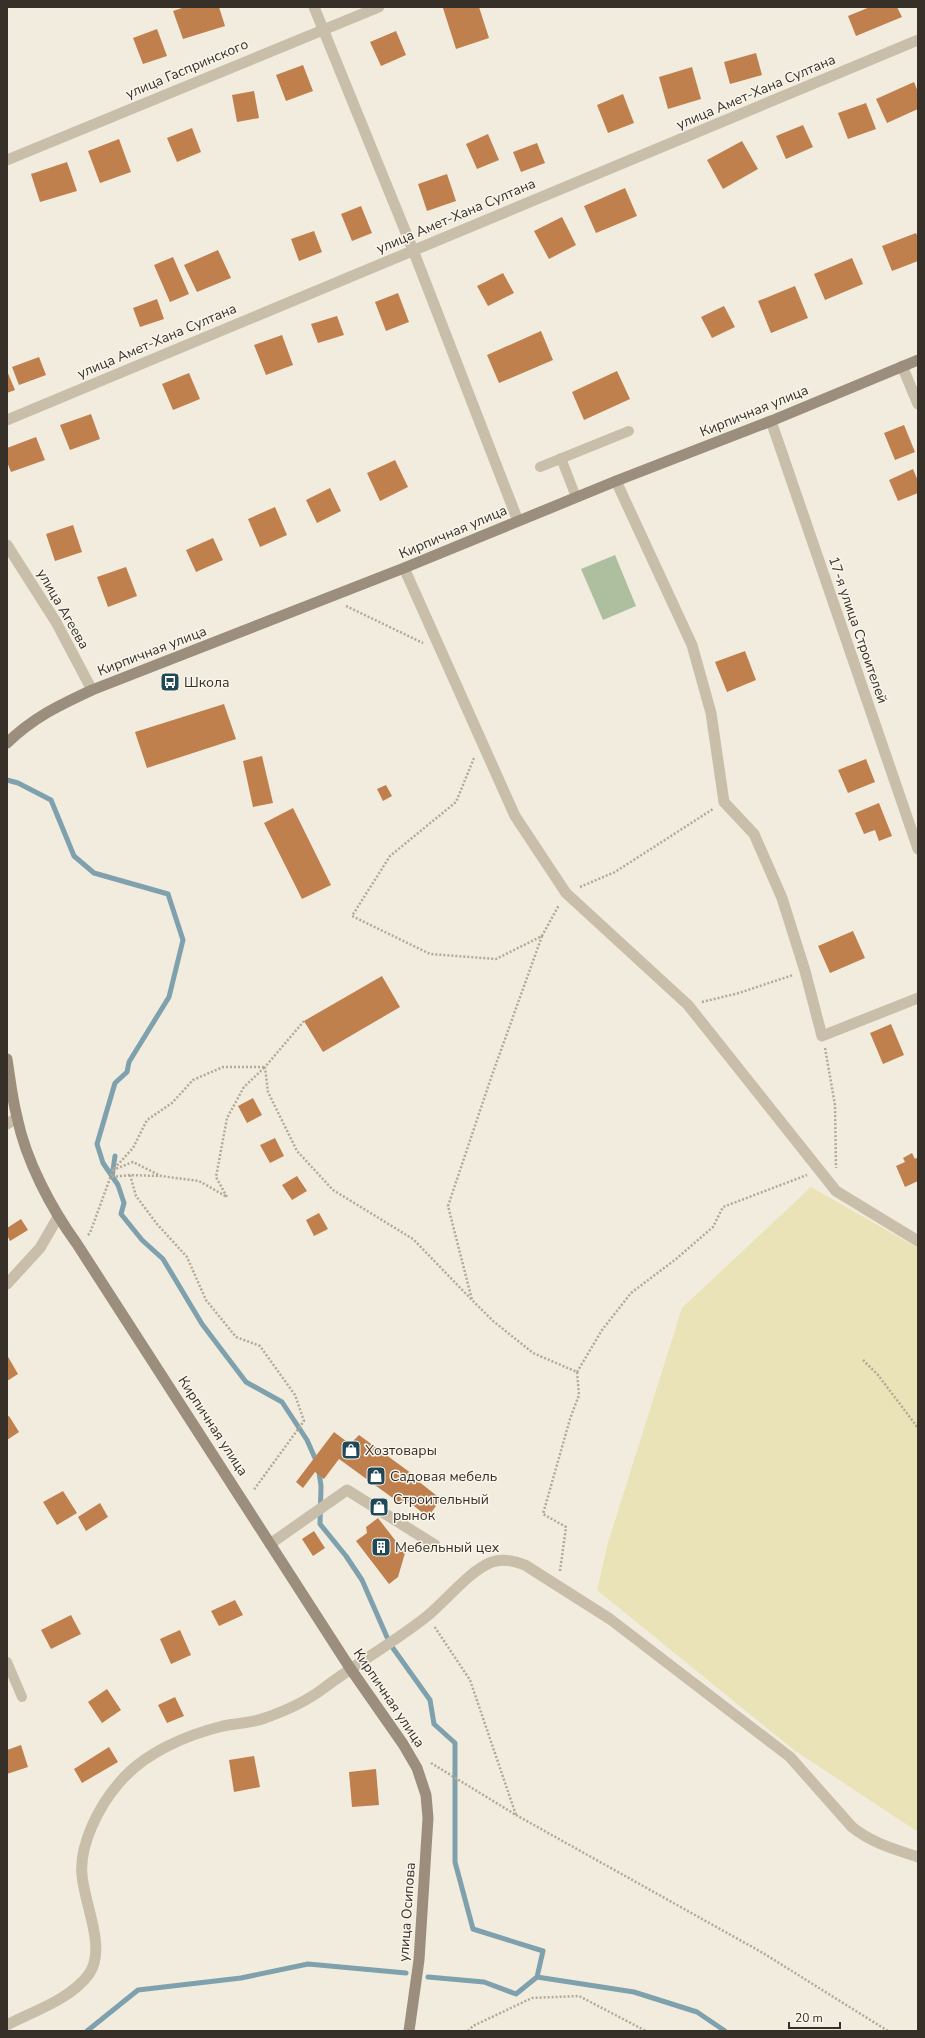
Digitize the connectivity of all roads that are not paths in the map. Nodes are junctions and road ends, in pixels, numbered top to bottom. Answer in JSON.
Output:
{"nodes":[{"id":1,"x":314,"y":7,"type":"edge"},
{"id":2,"x":379,"y":7,"type":"edge"},
{"id":3,"x":323,"y":29,"type":"junction"},
{"id":4,"x":918,"y":40,"type":"edge"},
{"id":5,"x":7,"y":160,"type":"edge"},
{"id":6,"x":413,"y":250,"type":"junction"},
{"id":7,"x":918,"y":360,"type":"edge"},
{"id":8,"x":902,"y":366,"type":"junction"},
{"id":9,"x":918,"y":404,"type":"edge"},
{"id":10,"x":7,"y":420,"type":"edge"},
{"id":11,"x":771,"y":421,"type":"junction"},
{"id":12,"x":629,"y":431,"type":"dead end"},
{"id":13,"x":561,"y":458,"type":"junction"},
{"id":14,"x":540,"y":467,"type":"dead end"},
{"id":15,"x":616,"y":481,"type":"junction"},
{"id":16,"x":576,"y":497,"type":"junction"},
{"id":17,"x":518,"y":521,"type":"junction"},
{"id":18,"x":7,"y":545,"type":"edge"},
{"id":19,"x":404,"y":568,"type":"junction"},
{"id":20,"x":92,"y":690,"type":"junction"},
{"id":21,"x":7,"y":743,"type":"edge"},
{"id":22,"x":918,"y":849,"type":"edge"},
{"id":23,"x":918,"y":998,"type":"edge"},
{"id":24,"x":7,"y":1059,"type":"edge"},
{"id":25,"x":12,"y":1121,"type":"edge"},
{"id":26,"x":58,"y":1217,"type":"junction"},
{"id":27,"x":918,"y":1241,"type":"edge"},
{"id":28,"x":7,"y":1284,"type":"edge"},
{"id":29,"x":270,"y":1544,"type":"junction"},
{"id":30,"x":435,"y":1545,"type":"dead end"},
{"id":31,"x":7,"y":1662,"type":"edge"},
{"id":32,"x":350,"y":1668,"type":"junction"},
{"id":33,"x":22,"y":1697,"type":"dead end"},
{"id":34,"x":426,"y":1795,"type":"joint"},
{"id":35,"x":918,"y":1857,"type":"edge"},
{"id":36,"x":7,"y":2025,"type":"edge"},
{"id":37,"x":410,"y":2031,"type":"edge"}],
"edges":[{"from":1,"to":3,"type":"street"},
{"from":2,"to":3,"type":"street","name":"улица Гаспринского"},
{"from":3,"to":5,"type":"street","name":"улица Гаспринского"},
{"from":3,"to":6,"type":"street"},
{"from":4,"to":6,"type":"street","name":"улица Амет-Хана Султана"},
{"from":6,"to":10,"type":"street","name":"улица Амет-Хана Султана"},
{"from":6,"to":17,"type":"street"},
{"from":7,"to":8,"type":"main road","name":"Кирпичная улица"},
{"from":8,"to":9,"type":"street"},
{"from":8,"to":11,"type":"main road","name":"Кирпичная улица"},
{"from":11,"to":15,"type":"main road","name":"Кирпичная улица"},
{"from":11,"to":22,"type":"street","name":"17-я улица Строителей"},
{"from":12,"to":13,"type":"lane"},
{"from":13,"to":14,"type":"lane"},
{"from":13,"to":16,"type":"lane"},
{"from":15,"to":16,"type":"main road","name":"Кирпичная улица"},
{"from":15,"to":23,"type":"street"},
{"from":16,"to":17,"type":"main road","name":"Кирпичная улица"},
{"from":17,"to":19,"type":"main road","name":"Кирпичная улица"},
{"from":18,"to":20,"type":"street","name":"улица Агеева"},
{"from":19,"to":20,"type":"main road","name":"Кирпичная улица"},
{"from":19,"to":27,"type":"street"},
{"from":20,"to":21,"type":"main road","name":"Кирпичная улица"},
{"from":24,"to":25,"type":"main road","name":"Кирпичная улица"},
{"from":25,"to":26,"type":"main road","name":"Кирпичная улица"},
{"from":26,"to":28,"type":"street"},
{"from":26,"to":29,"type":"main road","name":"Кирпичная улица"},
{"from":29,"to":30,"type":"street"},
{"from":29,"to":32,"type":"main road","name":"Кирпичная улица"},
{"from":31,"to":33,"type":"lane"},
{"from":32,"to":34,"type":"main road","name":"Кирпичная улица"},
{"from":32,"to":35,"type":"street"},
{"from":32,"to":36,"type":"street"},
{"from":34,"to":37,"type":"main road","name":"улица Осипова"}]}
